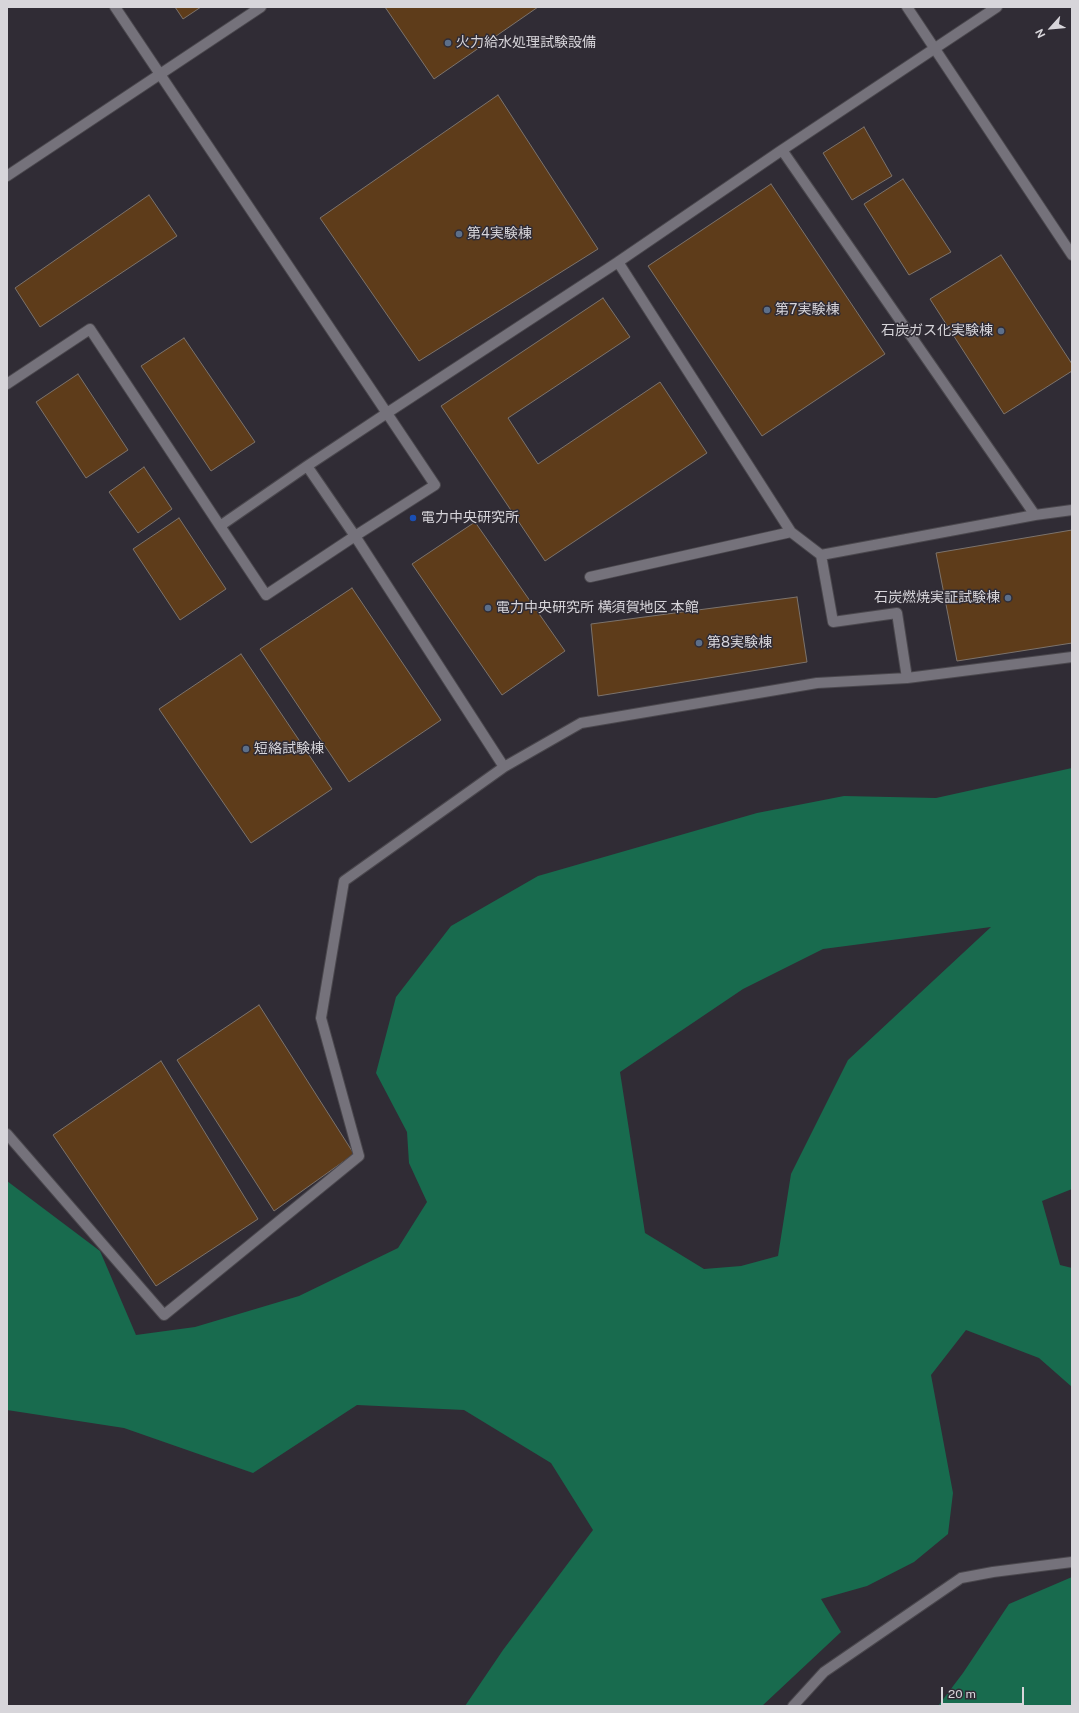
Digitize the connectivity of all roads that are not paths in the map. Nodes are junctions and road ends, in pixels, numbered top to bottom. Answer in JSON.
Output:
{"nodes":[{"id":1,"x":115,"y":7,"type":"edge"},
{"id":2,"x":261,"y":7,"type":"edge"},
{"id":3,"x":907,"y":7,"type":"edge"},
{"id":4,"x":997,"y":7,"type":"edge"},
{"id":5,"x":934,"y":49,"type":"junction"},
{"id":6,"x":160,"y":74,"type":"junction"},
{"id":7,"x":782,"y":150,"type":"junction"},
{"id":8,"x":7,"y":176,"type":"edge"},
{"id":9,"x":1072,"y":254,"type":"edge"},
{"id":10,"x":618,"y":262,"type":"junction"},
{"id":11,"x":7,"y":384,"type":"edge"},
{"id":12,"x":387,"y":413,"type":"junction"},
{"id":13,"x":307,"y":466,"type":"junction"},
{"id":14,"x":1072,"y":510,"type":"edge"},
{"id":15,"x":1035,"y":515,"type":"junction"},
{"id":16,"x":220,"y":526,"type":"junction"},
{"id":17,"x":791,"y":532,"type":"junction"},
{"id":18,"x":355,"y":536,"type":"junction"},
{"id":19,"x":821,"y":555,"type":"junction"},
{"id":20,"x":590,"y":577,"type":"dead end"},
{"id":21,"x":1072,"y":657,"type":"edge"},
{"id":22,"x":907,"y":678,"type":"junction"},
{"id":23,"x":504,"y":768,"type":"junction"},
{"id":24,"x":7,"y":1134,"type":"edge"},
{"id":25,"x":1072,"y":1562,"type":"edge"},
{"id":26,"x":793,"y":1706,"type":"edge"}],
"edges":[{"from":1,"to":6,"type":"street"},
{"from":2,"to":6,"type":"street"},
{"from":3,"to":5,"type":"street"},
{"from":4,"to":5,"type":"street"},
{"from":5,"to":7,"type":"street"},
{"from":5,"to":9,"type":"street"},
{"from":6,"to":8,"type":"street"},
{"from":6,"to":12,"type":"street"},
{"from":7,"to":10,"type":"street"},
{"from":7,"to":15,"type":"street"},
{"from":10,"to":12,"type":"street"},
{"from":10,"to":17,"type":"street"},
{"from":11,"to":16,"type":"street"},
{"from":12,"to":13,"type":"street"},
{"from":12,"to":18,"type":"street"},
{"from":13,"to":16,"type":"street"},
{"from":13,"to":18,"type":"street"},
{"from":14,"to":15,"type":"street"},
{"from":15,"to":19,"type":"street"},
{"from":16,"to":18,"type":"street"},
{"from":17,"to":19,"type":"street"},
{"from":17,"to":20,"type":"street"},
{"from":18,"to":23,"type":"street"},
{"from":19,"to":22,"type":"street"},
{"from":21,"to":22,"type":"street"},
{"from":22,"to":23,"type":"street"},
{"from":23,"to":24,"type":"street"},
{"from":25,"to":26,"type":"street"}]}
